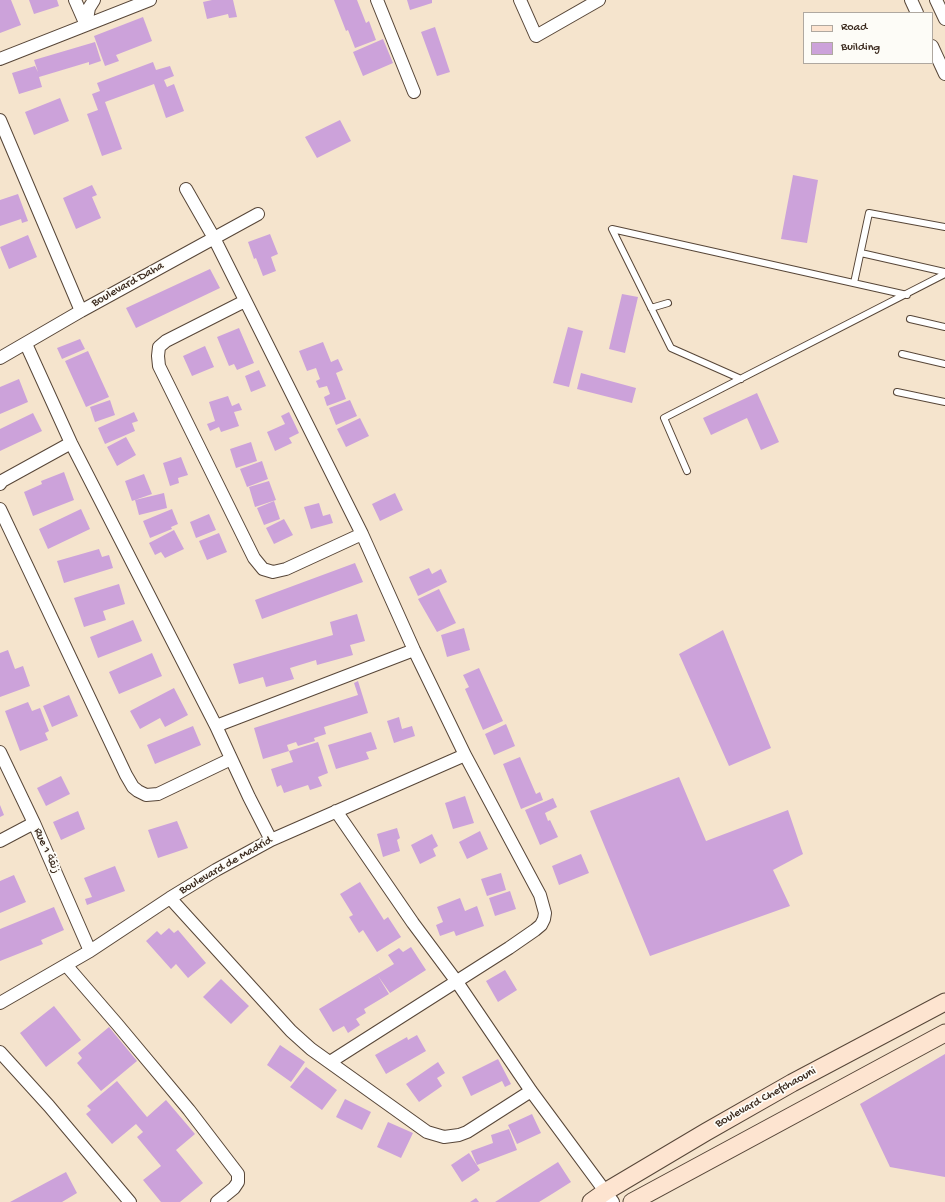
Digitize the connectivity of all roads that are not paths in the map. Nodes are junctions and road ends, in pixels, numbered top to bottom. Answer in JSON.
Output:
{"nodes":[{"id":1,"x":75,"y":0,"type":"edge"},
{"id":2,"x":94,"y":0,"type":"edge"},
{"id":3,"x":150,"y":0,"type":"edge"},
{"id":4,"x":377,"y":0,"type":"edge"},
{"id":5,"x":520,"y":0,"type":"edge"},
{"id":6,"x":599,"y":0,"type":"edge"},
{"id":7,"x":911,"y":0,"type":"edge"},
{"id":8,"x":936,"y":0,"type":"edge"},
{"id":9,"x":917,"y":12,"type":"edge"},
{"id":10,"x":945,"y":19,"type":"edge"},
{"id":11,"x":86,"y":25,"type":"junction"},
{"id":12,"x":933,"y":48,"type":"edge"},
{"id":13,"x":0,"y":59,"type":"edge"},
{"id":14,"x":945,"y":74,"type":"edge"},
{"id":15,"x":414,"y":92,"type":"dead end"},
{"id":16,"x":0,"y":120,"type":"edge"},
{"id":17,"x":186,"y":189,"type":"dead end"},
{"id":18,"x":258,"y":214,"type":"dead end"},
{"id":19,"x":945,"y":227,"type":"edge"},
{"id":20,"x":214,"y":238,"type":"junction"},
{"id":21,"x":861,"y":253,"type":"junction"},
{"id":22,"x":945,"y":273,"type":"edge"},
{"id":23,"x":854,"y":283,"type":"junction"},
{"id":24,"x":907,"y":295,"type":"junction"},
{"id":25,"x":245,"y":302,"type":"junction"},
{"id":26,"x":668,"y":303,"type":"dead end"},
{"id":27,"x":652,"y":308,"type":"junction"},
{"id":28,"x":81,"y":311,"type":"junction"},
{"id":29,"x":910,"y":320,"type":"dead end"},
{"id":30,"x":945,"y":327,"type":"edge"},
{"id":31,"x":26,"y":344,"type":"junction"},
{"id":32,"x":902,"y":354,"type":"dead end"},
{"id":33,"x":0,"y":358,"type":"edge"},
{"id":34,"x":945,"y":364,"type":"edge"},
{"id":35,"x":741,"y":379,"type":"junction"},
{"id":36,"x":897,"y":392,"type":"dead end"},
{"id":37,"x":945,"y":402,"type":"edge"},
{"id":38,"x":71,"y":443,"type":"junction"},
{"id":39,"x":687,"y":471,"type":"dead end"},
{"id":40,"x":0,"y":484,"type":"edge"},
{"id":41,"x":0,"y":509,"type":"edge"},
{"id":42,"x":362,"y":534,"type":"junction"},
{"id":43,"x":414,"y":650,"type":"junction"},
{"id":44,"x":216,"y":726,"type":"junction"},
{"id":45,"x":0,"y":752,"type":"edge"},
{"id":46,"x":465,"y":755,"type":"junction"},
{"id":47,"x":231,"y":759,"type":"junction"},
{"id":48,"x":336,"y":811,"type":"junction"},
{"id":49,"x":34,"y":823,"type":"junction"},
{"id":50,"x":271,"y":840,"type":"junction"},
{"id":51,"x":0,"y":841,"type":"edge"},
{"id":52,"x":170,"y":898,"type":"junction"},
{"id":53,"x":90,"y":950,"type":"junction"},
{"id":54,"x":66,"y":965,"type":"junction"},
{"id":55,"x":457,"y":982,"type":"junction"},
{"id":56,"x":945,"y":1002,"type":"edge"},
{"id":57,"x":0,"y":1003,"type":"edge"},
{"id":58,"x":945,"y":1033,"type":"edge"},
{"id":59,"x":0,"y":1052,"type":"edge"},
{"id":60,"x":330,"y":1062,"type":"junction"},
{"id":61,"x":531,"y":1090,"type":"junction"},
{"id":62,"x":609,"y":1197,"type":"edge"},
{"id":63,"x":126,"y":1201,"type":"edge"},
{"id":64,"x":217,"y":1202,"type":"edge"},
{"id":65,"x":591,"y":1202,"type":"edge"},
{"id":66,"x":632,"y":1202,"type":"edge"}],
"edges":[{"from":1,"to":11,"type":"street"},
{"from":2,"to":11,"type":"street"},
{"from":3,"to":11,"type":"street"},
{"from":4,"to":15,"type":"street"},
{"from":5,"to":6,"type":"street"},
{"from":7,"to":9,"type":"street"},
{"from":8,"to":10,"type":"street"},
{"from":11,"to":13,"type":"street"},
{"from":12,"to":14,"type":"street"},
{"from":16,"to":28,"type":"street"},
{"from":17,"to":20,"type":"street"},
{"from":18,"to":20,"type":"street","name":"Boulevard Daha"},
{"from":19,"to":21,"type":"lane"},
{"from":20,"to":25,"type":"street"},
{"from":20,"to":28,"type":"street","name":"Boulevard Daha"},
{"from":21,"to":22,"type":"lane"},
{"from":21,"to":23,"type":"lane"},
{"from":22,"to":24,"type":"lane"},
{"from":23,"to":24,"type":"lane"},
{"from":23,"to":27,"type":"lane"},
{"from":24,"to":35,"type":"lane"},
{"from":25,"to":42,"type":"street"},
{"from":25,"to":42,"type":"street"},
{"from":26,"to":27,"type":"lane"},
{"from":27,"to":35,"type":"lane"},
{"from":28,"to":31,"type":"street","name":"Boulevard Daha"},
{"from":29,"to":30,"type":"lane"},
{"from":31,"to":33,"type":"street","name":"Boulevard Daha"},
{"from":31,"to":38,"type":"street"},
{"from":32,"to":34,"type":"lane"},
{"from":35,"to":39,"type":"lane"},
{"from":36,"to":37,"type":"lane"},
{"from":38,"to":40,"type":"street"},
{"from":38,"to":44,"type":"street"},
{"from":41,"to":47,"type":"street"},
{"from":42,"to":43,"type":"street"},
{"from":43,"to":44,"type":"street"},
{"from":43,"to":46,"type":"street"},
{"from":44,"to":47,"type":"street"},
{"from":45,"to":49,"type":"street","name":"Rue 1 زنقة"},
{"from":46,"to":48,"type":"street","name":"Boulevard de Madrid"},
{"from":46,"to":55,"type":"street"},
{"from":47,"to":50,"type":"street"},
{"from":48,"to":50,"type":"street","name":"Boulevard de Madrid"},
{"from":48,"to":55,"type":"street"},
{"from":49,"to":51,"type":"street"},
{"from":49,"to":53,"type":"street","name":"Rue 1 زنقة"},
{"from":50,"to":52,"type":"street","name":"Boulevard de Madrid"},
{"from":52,"to":53,"type":"street","name":"Boulevard de Madrid"},
{"from":52,"to":60,"type":"street"},
{"from":53,"to":54,"type":"street","name":"Boulevard de Madrid"},
{"from":54,"to":57,"type":"street","name":"Boulevard de Madrid"},
{"from":54,"to":64,"type":"street"},
{"from":55,"to":60,"type":"street"},
{"from":55,"to":61,"type":"street"},
{"from":56,"to":62,"type":"street","name":"Boulevard Chefchaouni"},
{"from":58,"to":66,"type":"street"},
{"from":59,"to":63,"type":"street"},
{"from":60,"to":61,"type":"street"},
{"from":61,"to":62,"type":"street"},
{"from":62,"to":65,"type":"street","name":"Boulevard Chefchaouni"}]}
